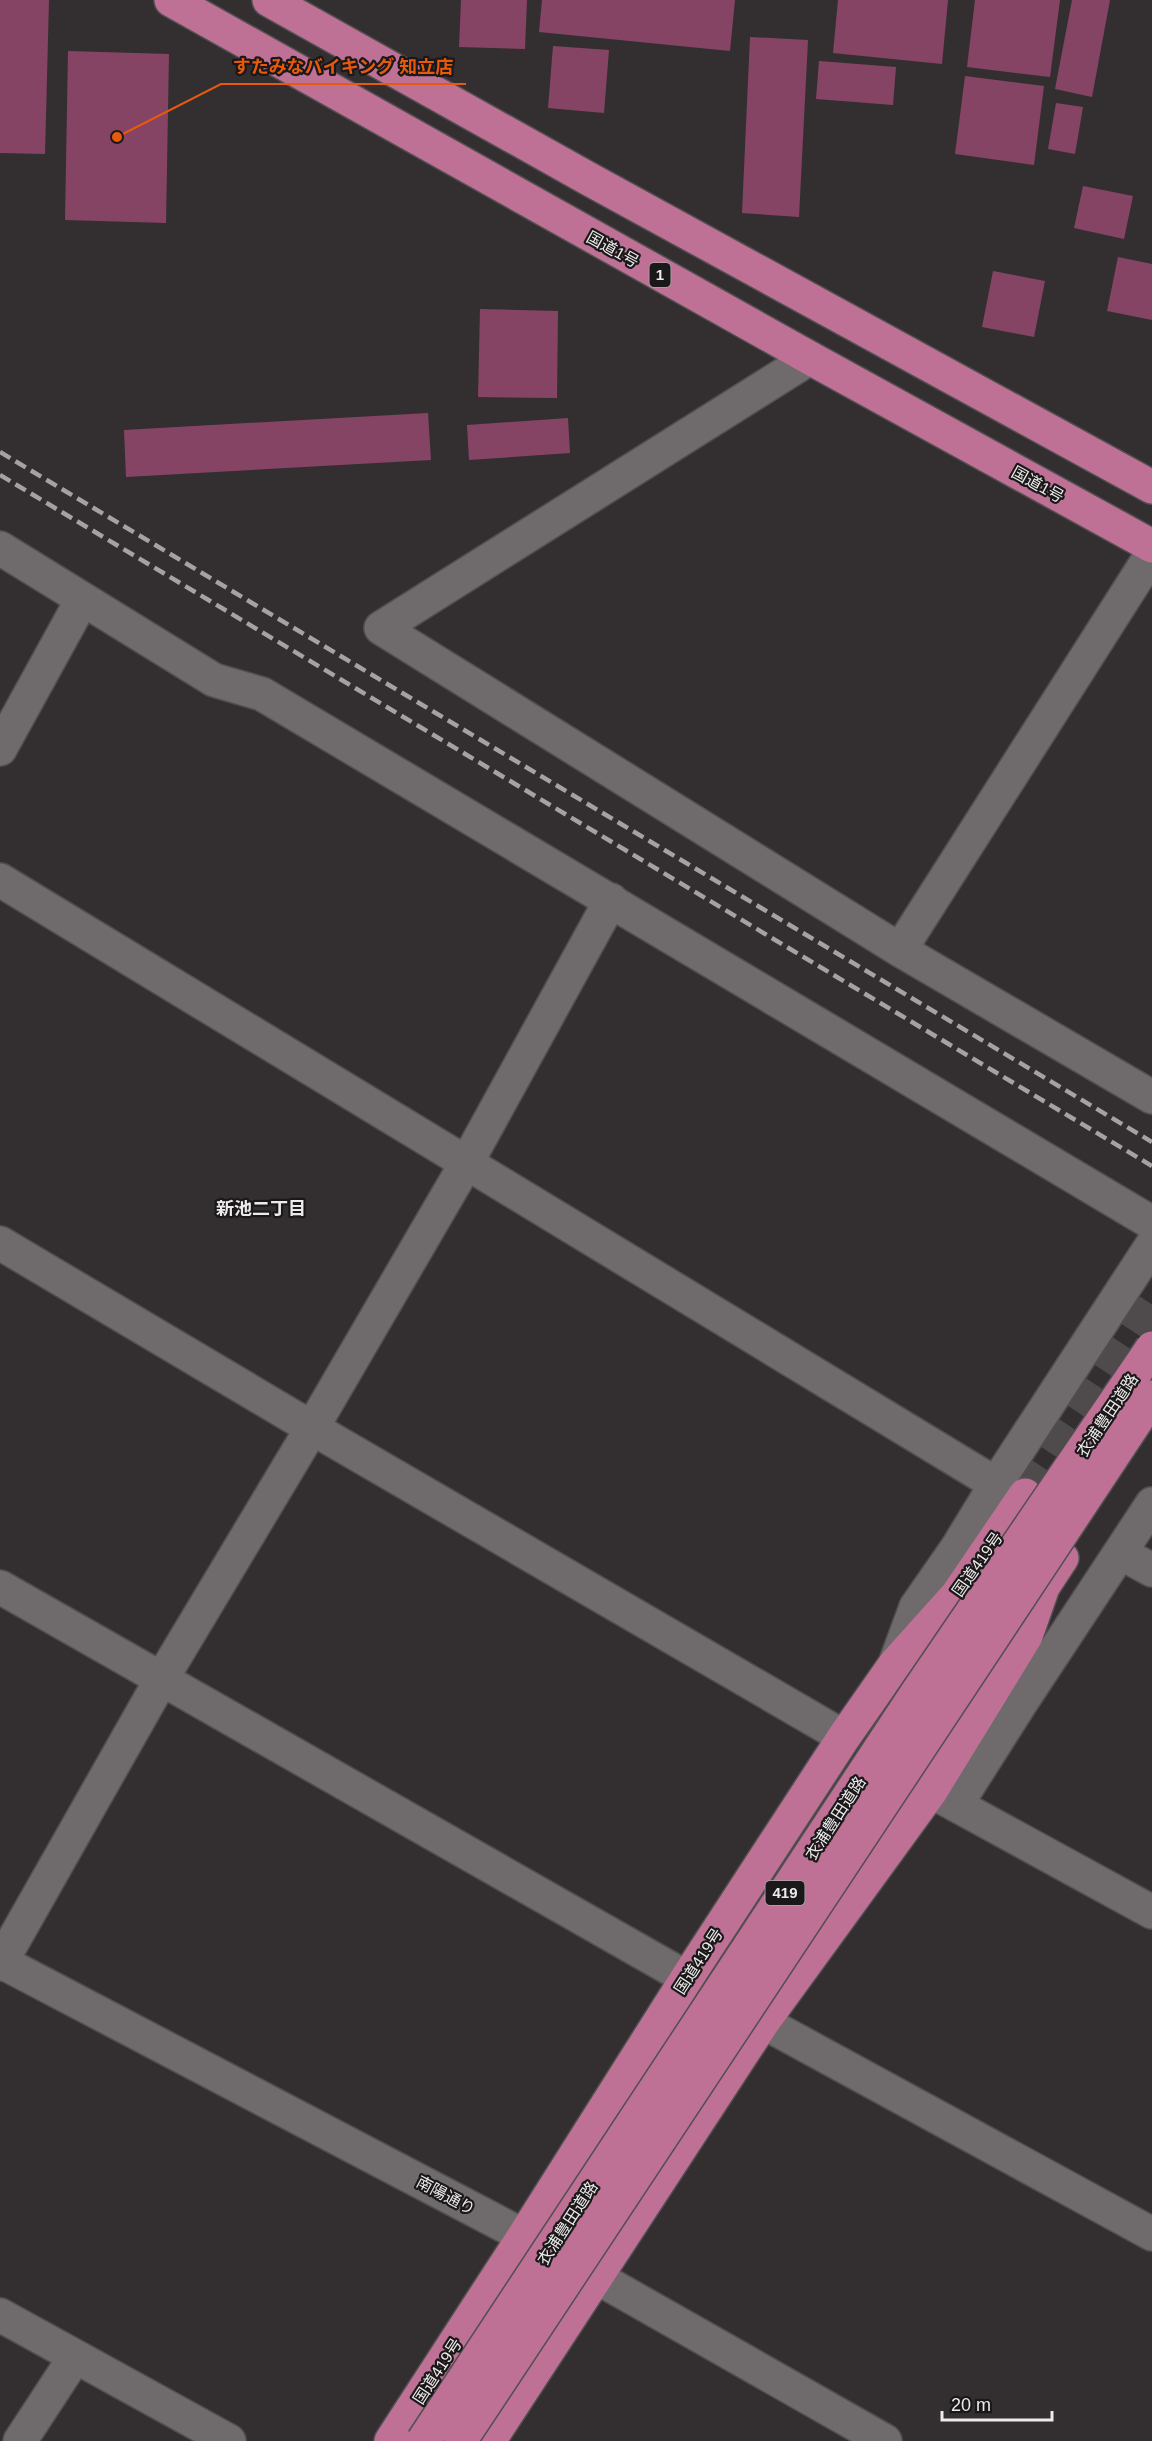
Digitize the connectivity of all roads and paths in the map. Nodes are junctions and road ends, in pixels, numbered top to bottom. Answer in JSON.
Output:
{"nodes":[{"id":1,"x":171,"y":0,"type":"edge"},
{"id":2,"x":269,"y":0,"type":"edge"},
{"id":3,"x":810,"y":358,"type":"junction"},
{"id":4,"x":1152,"y":487,"type":"edge"},
{"id":5,"x":1152,"y":546,"type":"edge"},
{"id":6,"x":0,"y":548,"type":"edge"},
{"id":7,"x":1152,"y":554,"type":"edge"},
{"id":8,"x":82,"y":600,"type":"junction"},
{"id":9,"x":0,"y":749,"type":"edge"},
{"id":10,"x":0,"y":880,"type":"edge"},
{"id":11,"x":611,"y":900,"type":"junction"},
{"id":12,"x":900,"y":951,"type":"junction"},
{"id":13,"x":1152,"y":1097,"type":"edge"},
{"id":14,"x":467,"y":1162,"type":"junction"},
{"id":15,"x":1152,"y":1223,"type":"edge"},
{"id":16,"x":0,"y":1243,"type":"edge"},
{"id":17,"x":1152,"y":1245,"type":"edge"},
{"id":18,"x":1152,"y":1348,"type":"edge"},
{"id":19,"x":1152,"y":1396,"type":"edge"},
{"id":20,"x":312,"y":1428,"type":"junction"},
{"id":21,"x":1010,"y":1490,"type":"junction"},
{"id":22,"x":1152,"y":1504,"type":"edge"},
{"id":23,"x":1081,"y":1528,"type":"dead end"},
{"id":24,"x":1121,"y":1553,"type":"junction"},
{"id":25,"x":1152,"y":1570,"type":"edge"},
{"id":26,"x":0,"y":1587,"type":"edge"},
{"id":27,"x":161,"y":1680,"type":"junction"},
{"id":28,"x":844,"y":1737,"type":"junction"},
{"id":29,"x":944,"y":1798,"type":"junction"},
{"id":30,"x":1152,"y":1912,"type":"edge"},
{"id":31,"x":0,"y":1962,"type":"edge"},
{"id":32,"x":687,"y":1978,"type":"junction"},
{"id":33,"x":763,"y":2022,"type":"junction"},
{"id":34,"x":1152,"y":2234,"type":"edge"},
{"id":35,"x":524,"y":2236,"type":"junction"},
{"id":36,"x":596,"y":2277,"type":"junction"},
{"id":37,"x":0,"y":2315,"type":"edge"},
{"id":38,"x":75,"y":2357,"type":"junction"},
{"id":39,"x":20,"y":2441,"type":"edge"},
{"id":40,"x":229,"y":2441,"type":"edge"},
{"id":41,"x":391,"y":2441,"type":"edge"},
{"id":42,"x":423,"y":2441,"type":"edge"},
{"id":43,"x":460,"y":2441,"type":"edge"},
{"id":44,"x":489,"y":2441,"type":"edge"},
{"id":45,"x":885,"y":2441,"type":"edge"}],
"edges":[{"from":1,"to":3,"type":"highway","name":"国道1号","number":"1"},
{"from":2,"to":4,"type":"highway"},
{"from":3,"to":5,"type":"highway","name":"国道1号","number":"1"},
{"from":3,"to":12,"type":"street"},
{"from":6,"to":8,"type":"street"},
{"from":7,"to":12,"type":"street"},
{"from":8,"to":9,"type":"street"},
{"from":8,"to":11,"type":"street"},
{"from":10,"to":14,"type":"street"},
{"from":11,"to":14,"type":"street"},
{"from":11,"to":15,"type":"street"},
{"from":12,"to":13,"type":"street"},
{"from":14,"to":20,"type":"street"},
{"from":14,"to":21,"type":"street"},
{"from":16,"to":20,"type":"street"},
{"from":17,"to":21,"type":"street"},
{"from":18,"to":42,"type":"highway","name":"衣浦豊田道路","number":"419","bridge":true},
{"from":19,"to":43,"type":"highway","name":"衣浦豊田道路","number":"419","bridge":true},
{"from":20,"to":27,"type":"street"},
{"from":20,"to":28,"type":"street"},
{"from":21,"to":28,"type":"highway","name":"国道419号","number":"419"},
{"from":22,"to":24,"type":"street"},
{"from":23,"to":29,"type":"highway"},
{"from":24,"to":25,"type":"street"},
{"from":24,"to":29,"type":"street"},
{"from":26,"to":27,"type":"street"},
{"from":27,"to":31,"type":"street"},
{"from":27,"to":32,"type":"street"},
{"from":28,"to":29,"type":"highway"},
{"from":28,"to":32,"type":"highway","name":"国道419号","number":"419"},
{"from":29,"to":30,"type":"street"},
{"from":29,"to":33,"type":"highway"},
{"from":31,"to":35,"type":"street","name":"南陽通り"},
{"from":32,"to":33,"type":"highway"},
{"from":32,"to":35,"type":"highway","name":"国道419号","number":"419"},
{"from":33,"to":34,"type":"street"},
{"from":33,"to":36,"type":"highway"},
{"from":35,"to":36,"type":"street","name":"南陽通り"},
{"from":35,"to":41,"type":"highway","name":"国道419号","number":"419"},
{"from":36,"to":44,"type":"highway"},
{"from":36,"to":45,"type":"street","name":"南陽通り"},
{"from":37,"to":38,"type":"street"},
{"from":38,"to":39,"type":"street"},
{"from":38,"to":40,"type":"street"}]}
